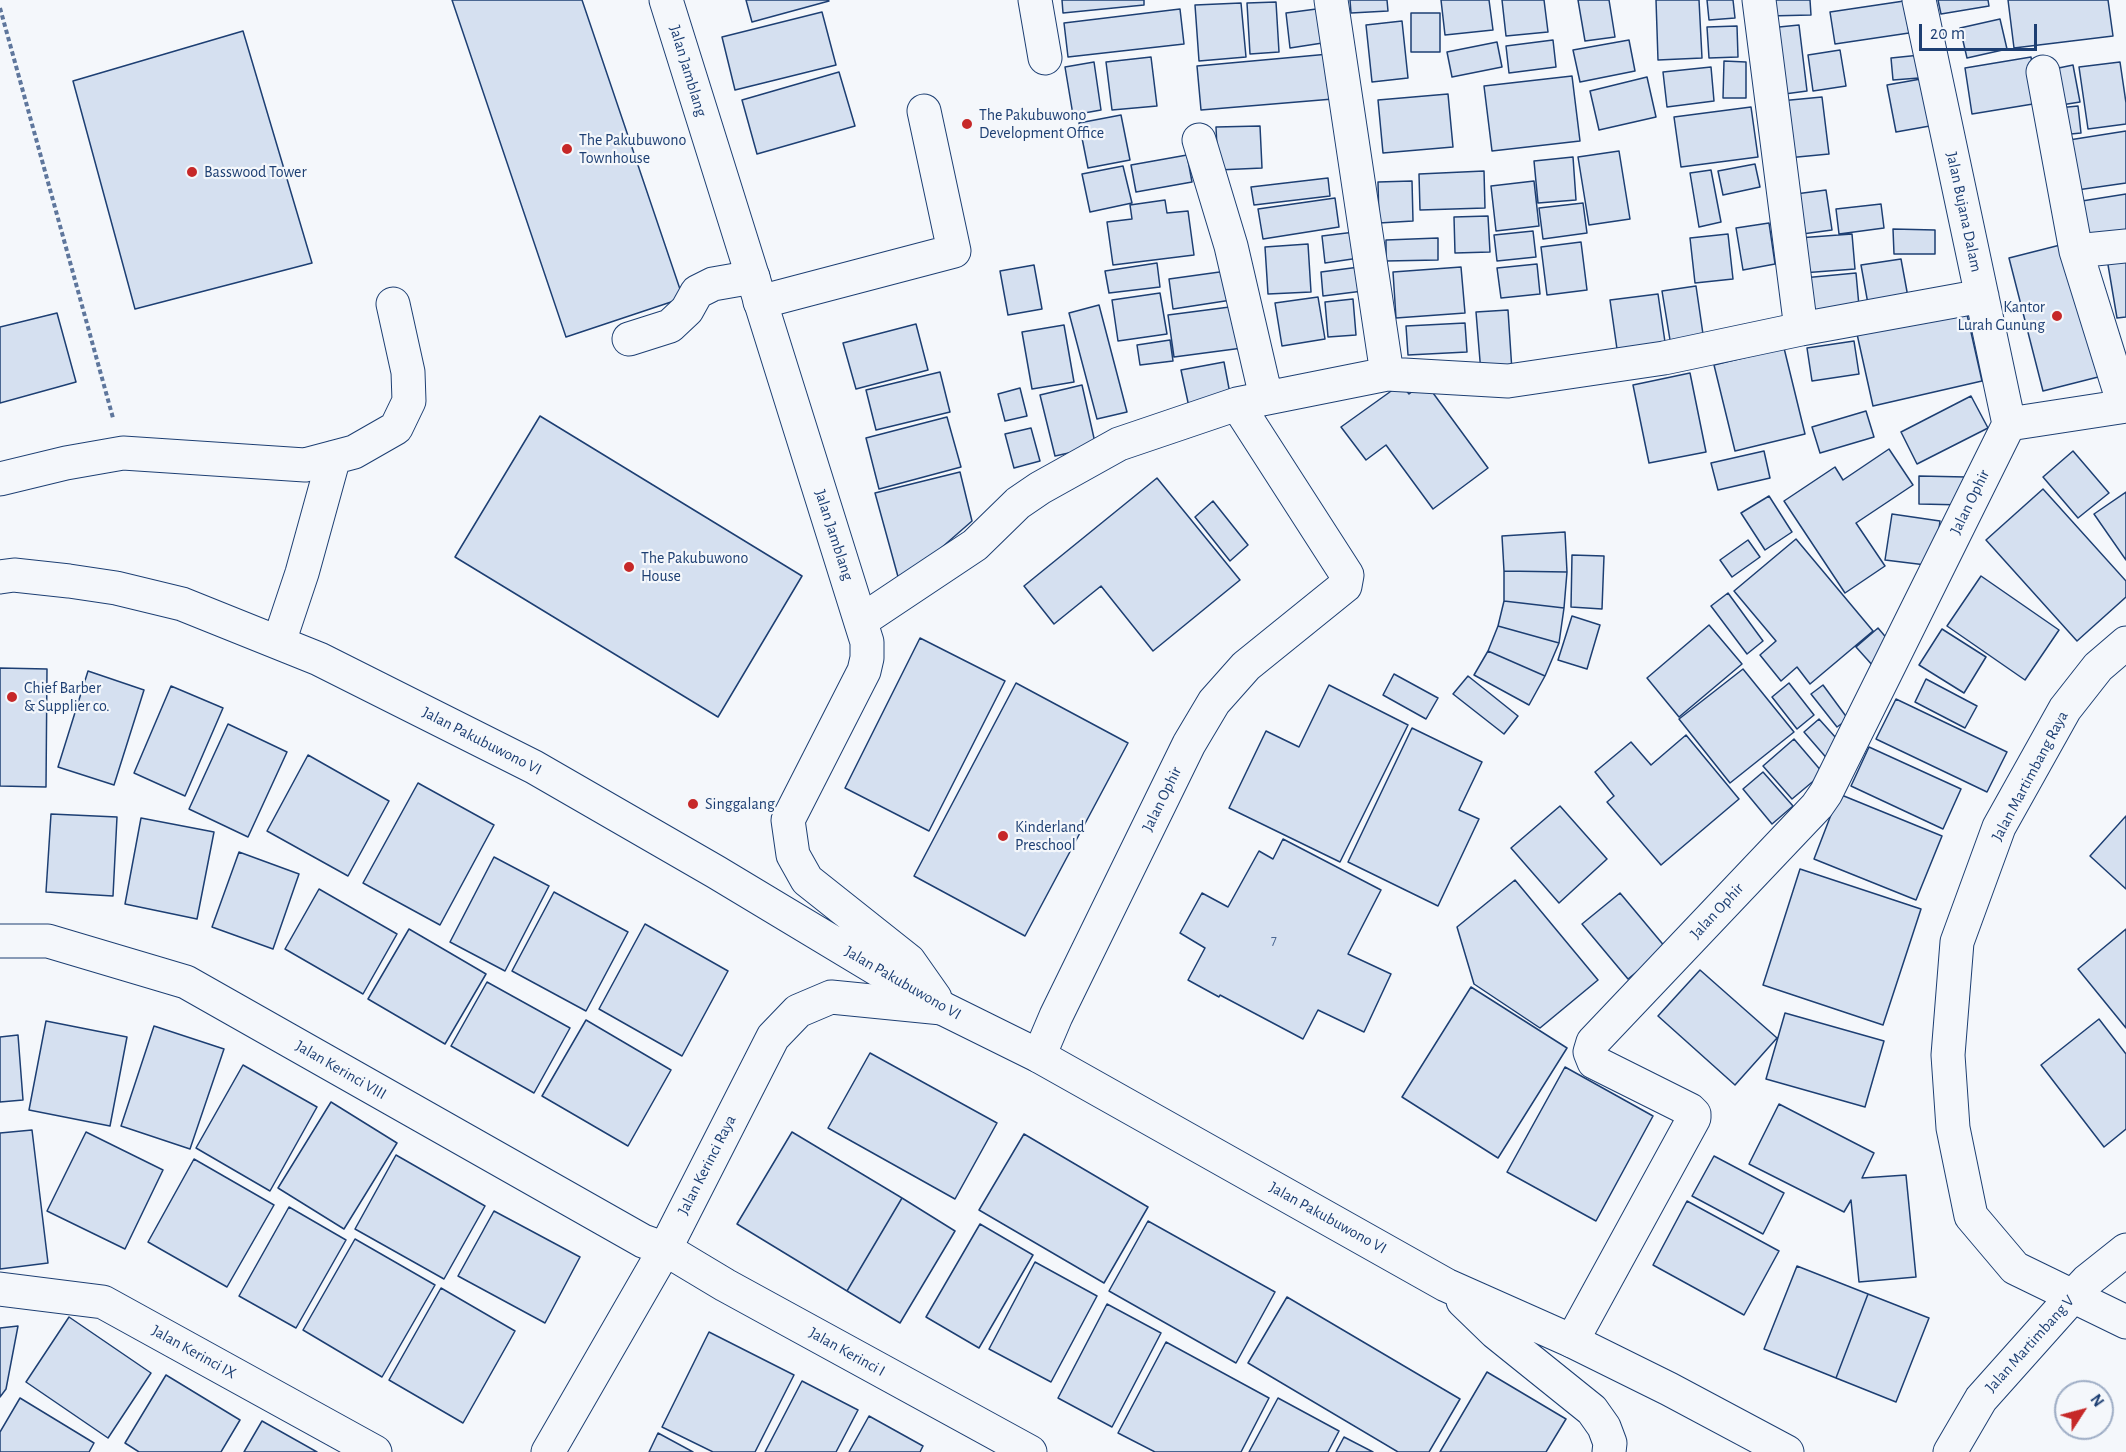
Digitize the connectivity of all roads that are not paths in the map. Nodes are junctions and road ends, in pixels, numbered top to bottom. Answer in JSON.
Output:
{"nodes":[{"id":1,"x":666,"y":0,"type":"edge"},
{"id":2,"x":1035,"y":0,"type":"edge"},
{"id":3,"x":1331,"y":0,"type":"edge"},
{"id":4,"x":1759,"y":0,"type":"edge"},
{"id":5,"x":1919,"y":0,"type":"edge"},
{"id":6,"x":1045,"y":58,"type":"dead end"},
{"id":7,"x":2043,"y":72,"type":"dead end"},
{"id":8,"x":924,"y":111,"type":"dead end"},
{"id":9,"x":1199,"y":140,"type":"dead end"},
{"id":10,"x":2126,"y":246,"type":"edge"},
{"id":11,"x":2076,"y":250,"type":"junction"},
{"id":12,"x":756,"y":289,"type":"junction"},
{"id":13,"x":1982,"y":296,"type":"junction"},
{"id":14,"x":393,"y":304,"type":"dead end"},
{"id":15,"x":1801,"y":329,"type":"junction"},
{"id":16,"x":629,"y":339,"type":"dead end"},
{"id":17,"x":1387,"y":374,"type":"junction"},
{"id":18,"x":1252,"y":400,"type":"junction"},
{"id":19,"x":2125,"y":406,"type":"edge"},
{"id":20,"x":2009,"y":424,"type":"junction"},
{"id":21,"x":334,"y":457,"type":"junction"},
{"id":22,"x":0,"y":479,"type":"edge"},
{"id":23,"x":0,"y":577,"type":"edge"},
{"id":24,"x":861,"y":621,"type":"junction"},
{"id":25,"x":279,"y":642,"type":"junction"},
{"id":26,"x":2126,"y":643,"type":"edge"},
{"id":27,"x":0,"y":941,"type":"edge"},
{"id":28,"x":942,"y":1008,"type":"junction"},
{"id":29,"x":1039,"y":1056,"type":"junction"},
{"id":30,"x":665,"y":1250,"type":"junction"},
{"id":31,"x":2126,"y":1250,"type":"edge"},
{"id":32,"x":1446,"y":1285,"type":"junction"},
{"id":33,"x":0,"y":1289,"type":"edge"},
{"id":34,"x":2073,"y":1296,"type":"junction"},
{"id":35,"x":2126,"y":1322,"type":"edge"},
{"id":36,"x":1572,"y":1341,"type":"junction"},
{"id":37,"x":375,"y":1452,"type":"edge"},
{"id":38,"x":548,"y":1452,"type":"edge"},
{"id":39,"x":1030,"y":1452,"type":"edge"},
{"id":40,"x":1609,"y":1452,"type":"edge"},
{"id":41,"x":1787,"y":1452,"type":"edge"},
{"id":42,"x":1950,"y":1452,"type":"edge"}],
"edges":[{"from":1,"to":12,"type":"street","name":"Jalan Jamblang"},
{"from":2,"to":6,"type":"street"},
{"from":3,"to":17,"type":"street"},
{"from":4,"to":15,"type":"street"},
{"from":5,"to":13,"type":"street","name":"Jalan Bujana Dalam"},
{"from":7,"to":11,"type":"street"},
{"from":8,"to":12,"type":"street"},
{"from":9,"to":18,"type":"street"},
{"from":10,"to":11,"type":"street"},
{"from":11,"to":19,"type":"street"},
{"from":12,"to":16,"type":"street"},
{"from":12,"to":24,"type":"street","name":"Jalan Jamblang"},
{"from":13,"to":15,"type":"street"},
{"from":13,"to":20,"type":"street","name":"Jalan Bujana Dalam"},
{"from":14,"to":21,"type":"street"},
{"from":15,"to":17,"type":"street"},
{"from":17,"to":18,"type":"street"},
{"from":18,"to":24,"type":"street"},
{"from":18,"to":29,"type":"street","name":"Jalan Ophir"},
{"from":19,"to":20,"type":"street"},
{"from":20,"to":36,"type":"street","name":"Jalan Ophir"},
{"from":21,"to":22,"type":"street"},
{"from":21,"to":25,"type":"street"},
{"from":23,"to":25,"type":"street","name":"Jalan Pakubuwono VI"},
{"from":24,"to":28,"type":"street","name":"Jalan Jamblang"},
{"from":25,"to":28,"type":"street","name":"Jalan Pakubuwono VI"},
{"from":26,"to":34,"type":"street","name":"Jalan Martimbang Raya"},
{"from":27,"to":30,"type":"street","name":"Jalan Kerinci VIII"},
{"from":28,"to":29,"type":"street","name":"Jalan Pakubuwono VI"},
{"from":28,"to":30,"type":"street","name":"Jalan Kerinci Raya"},
{"from":29,"to":32,"type":"street","name":"Jalan Pakubuwono VI"},
{"from":30,"to":38,"type":"street","name":"Jalan Kerinci Raya"},
{"from":30,"to":39,"type":"street","name":"Jalan Kerinci I"},
{"from":31,"to":34,"type":"street","name":"Jalan Martimbang V"},
{"from":32,"to":36,"type":"street","name":"Jalan Pakubuwono VI"},
{"from":32,"to":40,"type":"street"},
{"from":33,"to":37,"type":"street","name":"Jalan Kerinci IX"},
{"from":34,"to":35,"type":"street"},
{"from":34,"to":42,"type":"street","name":"Jalan Martimbang V"},
{"from":36,"to":41,"type":"street","name":"Jalan Pakubuwono VI"}]}
